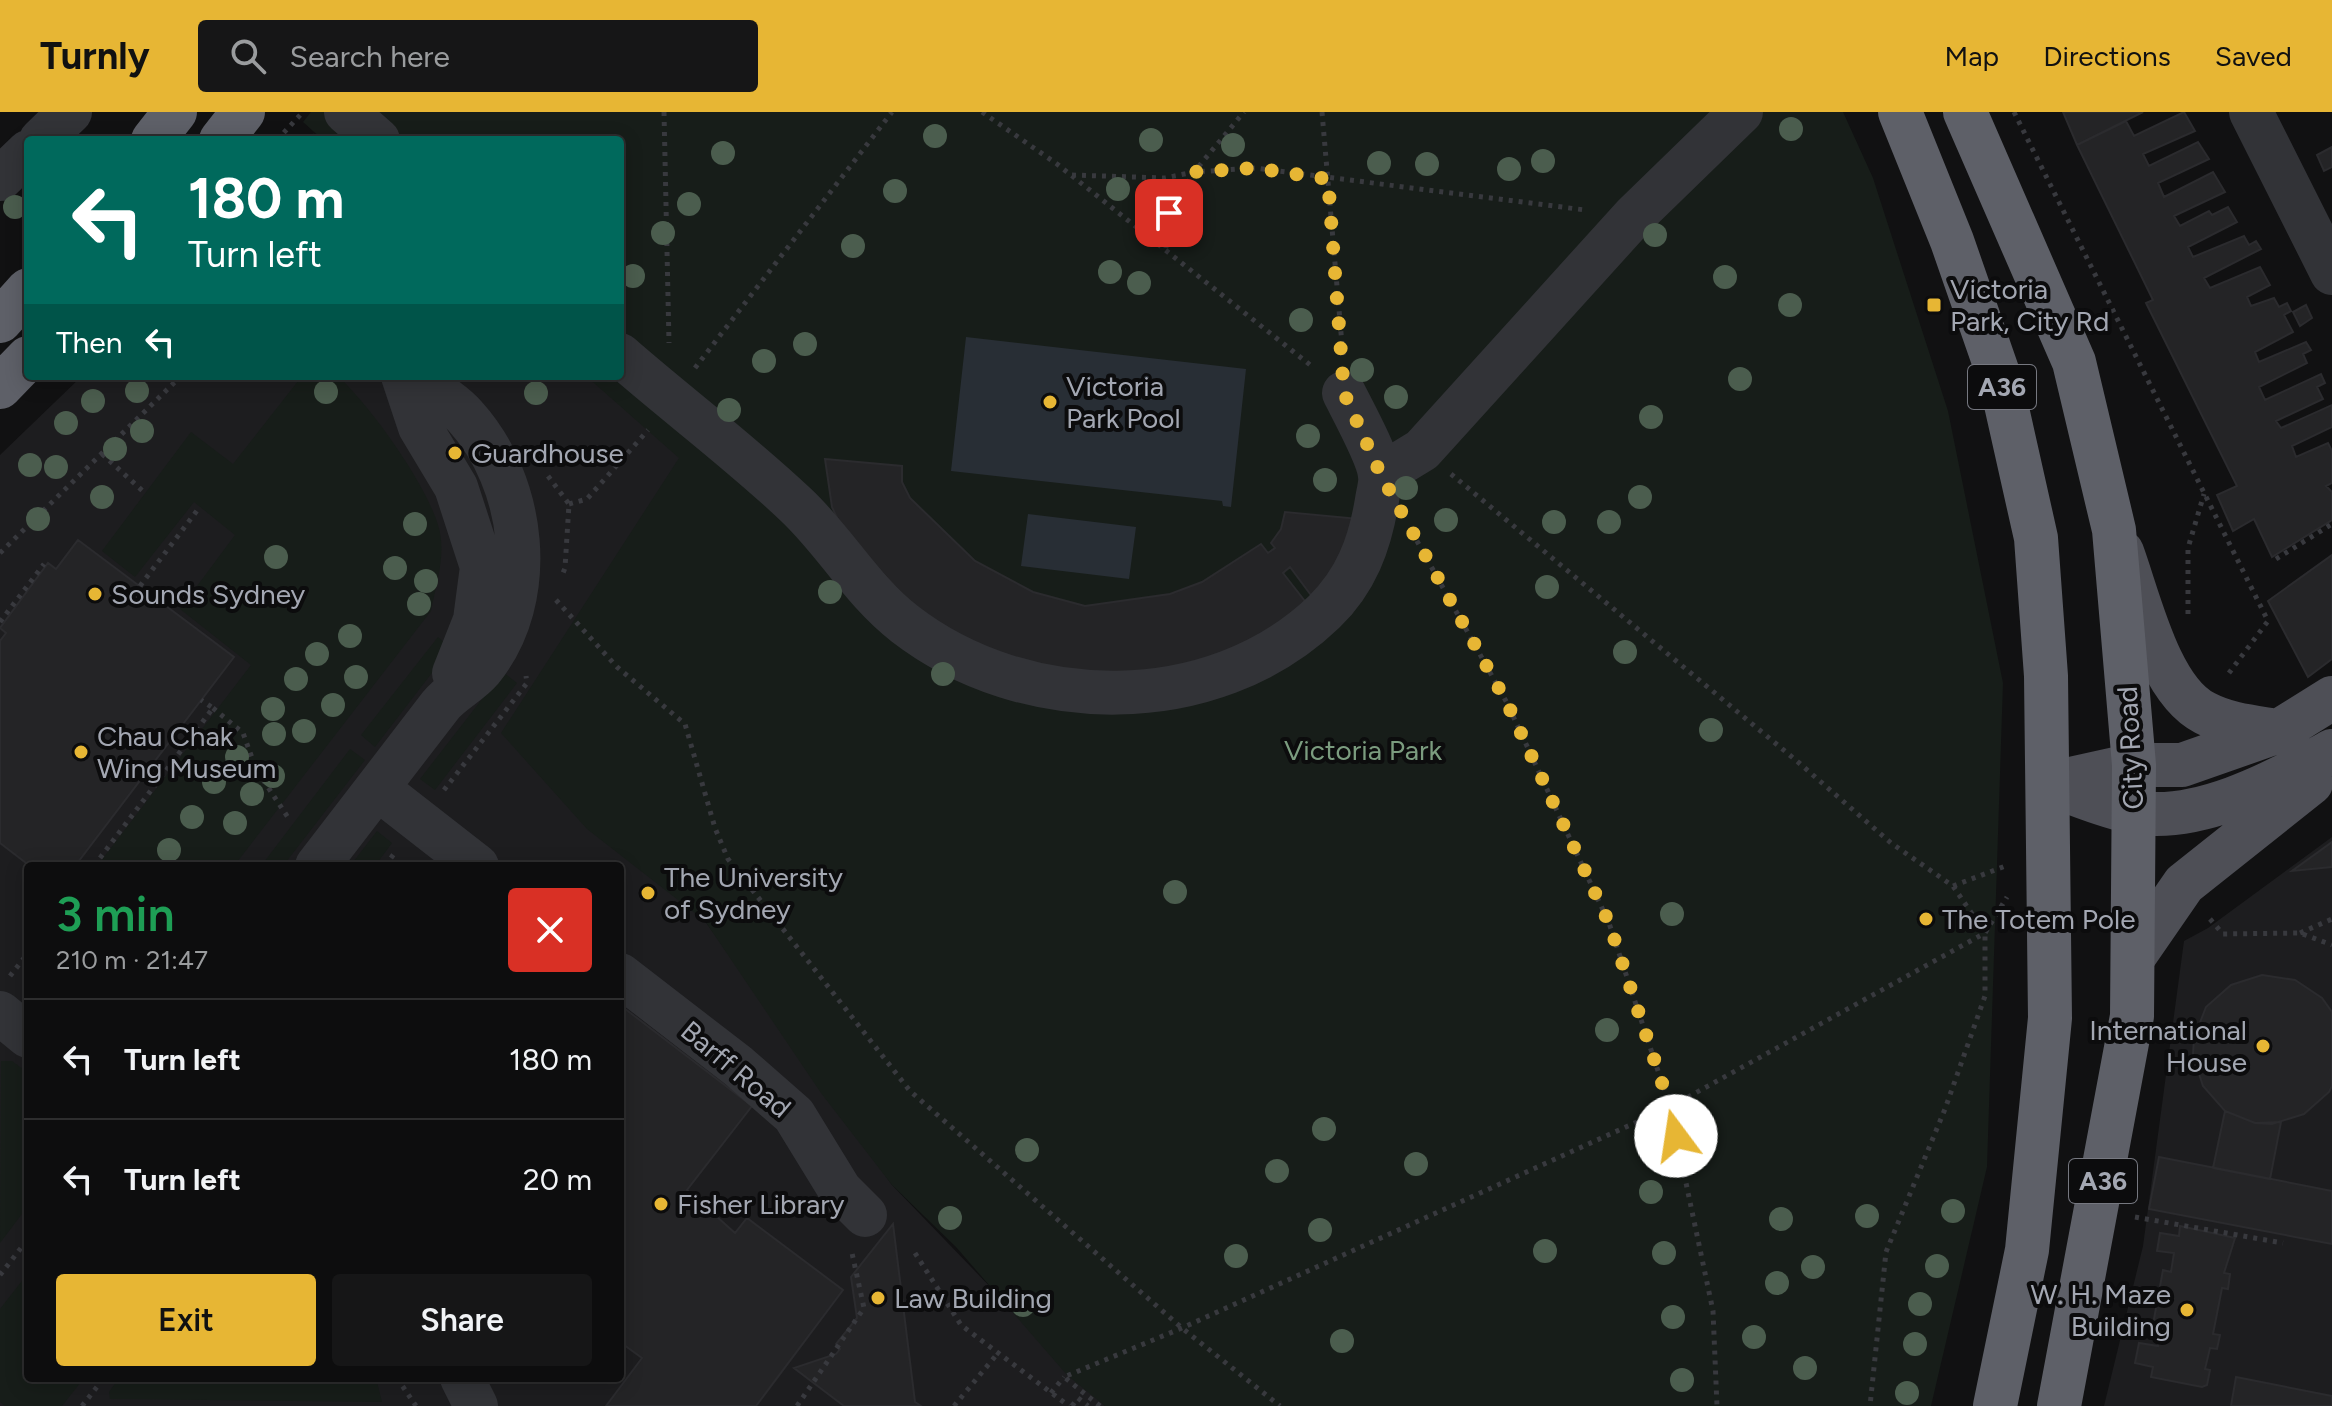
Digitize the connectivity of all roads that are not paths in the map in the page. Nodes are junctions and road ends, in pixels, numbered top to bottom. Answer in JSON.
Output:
{"nodes":[{"id":1,"x":70,"y":112,"type":"edge"},
{"id":2,"x":243,"y":112,"type":"edge"},
{"id":3,"x":346,"y":112,"type":"edge"},
{"id":4,"x":1741,"y":112,"type":"edge"},
{"id":5,"x":1900,"y":112,"type":"edge"},
{"id":6,"x":1965,"y":112,"type":"edge"},
{"id":7,"x":2251,"y":112,"type":"edge"},
{"id":8,"x":45,"y":136,"type":"edge"},
{"id":9,"x":224,"y":136,"type":"edge"},
{"id":10,"x":373,"y":136,"type":"edge"},
{"id":11,"x":24,"y":156,"type":"edge"},
{"id":12,"x":0,"y":179,"type":"edge"},
{"id":13,"x":2332,"y":273,"type":"edge"},
{"id":14,"x":24,"y":294,"type":"edge"},
{"id":15,"x":0,"y":321,"type":"edge"},
{"id":16,"x":624,"y":359,"type":"edge"},
{"id":17,"x":24,"y":362,"type":"edge"},
{"id":18,"x":404,"y":380,"type":"edge"},
{"id":19,"x":417,"y":380,"type":"edge"},
{"id":20,"x":0,"y":387,"type":"edge"},
{"id":21,"x":1344,"y":393,"type":"road end"},
{"id":22,"x":1381,"y":475,"type":"junction"},
{"id":23,"x":2114,"y":530,"type":"junction"},
{"id":24,"x":2332,"y":698,"type":"edge"},
{"id":25,"x":444,"y":701,"type":"junction"},
{"id":26,"x":2279,"y":731,"type":"junction"},
{"id":27,"x":2332,"y":751,"type":"edge"},
{"id":28,"x":2134,"y":765,"type":"junction"},
{"id":29,"x":2332,"y":766,"type":"edge"},
{"id":30,"x":2048,"y":784,"type":"junction"},
{"id":31,"x":377,"y":788,"type":"junction"},
{"id":32,"x":2134,"y":813,"type":"junction"},
{"id":33,"x":320,"y":862,"type":"edge"},
{"id":34,"x":472,"y":862,"type":"edge"},
{"id":35,"x":2135,"y":955,"type":"junction"},
{"id":36,"x":624,"y":978,"type":"edge"},
{"id":37,"x":5,"y":995,"type":"edge"},
{"id":38,"x":24,"y":1029,"type":"edge"},
{"id":39,"x":865,"y":1215,"type":"dead end"},
{"id":40,"x":464,"y":1382,"type":"edge"},
{"id":41,"x":476,"y":1406,"type":"edge"},
{"id":42,"x":1995,"y":1406,"type":"edge"},
{"id":43,"x":2059,"y":1406,"type":"edge"}],
"edges":[{"from":1,"to":8,"type":"street"},
{"from":2,"to":9,"type":"highway"},
{"from":3,"to":10,"type":"street"},
{"from":4,"to":22,"type":"street"},
{"from":5,"to":30,"type":"highway","number":"A36"},
{"from":6,"to":23,"type":"highway","name":"City Road","number":"A36"},
{"from":7,"to":13,"type":"street"},
{"from":11,"to":12,"type":"street"},
{"from":14,"to":15,"type":"highway"},
{"from":16,"to":22,"type":"street"},
{"from":17,"to":20,"type":"highway"},
{"from":18,"to":25,"type":"street"},
{"from":19,"to":25,"type":"street"},
{"from":21,"to":22,"type":"street"},
{"from":23,"to":26,"type":"main road"},
{"from":23,"to":28,"type":"highway","name":"City Road","number":"A36"},
{"from":24,"to":26,"type":"main road"},
{"from":25,"to":31,"type":"street"},
{"from":26,"to":28,"type":"main road"},
{"from":27,"to":32,"type":"main road"},
{"from":28,"to":30,"type":"main road"},
{"from":28,"to":32,"type":"highway","name":"City Road","number":"A36"},
{"from":29,"to":35,"type":"main road"},
{"from":30,"to":32,"type":"main road"},
{"from":30,"to":42,"type":"highway","number":"A36"},
{"from":31,"to":33,"type":"street"},
{"from":31,"to":34,"type":"street"},
{"from":32,"to":35,"type":"highway","name":"City Road","number":"A36"},
{"from":35,"to":43,"type":"highway","name":"City Road","number":"A36"},
{"from":36,"to":39,"type":"street","name":"Barff Road"},
{"from":37,"to":38,"type":"street"},
{"from":40,"to":41,"type":"street"}]}
